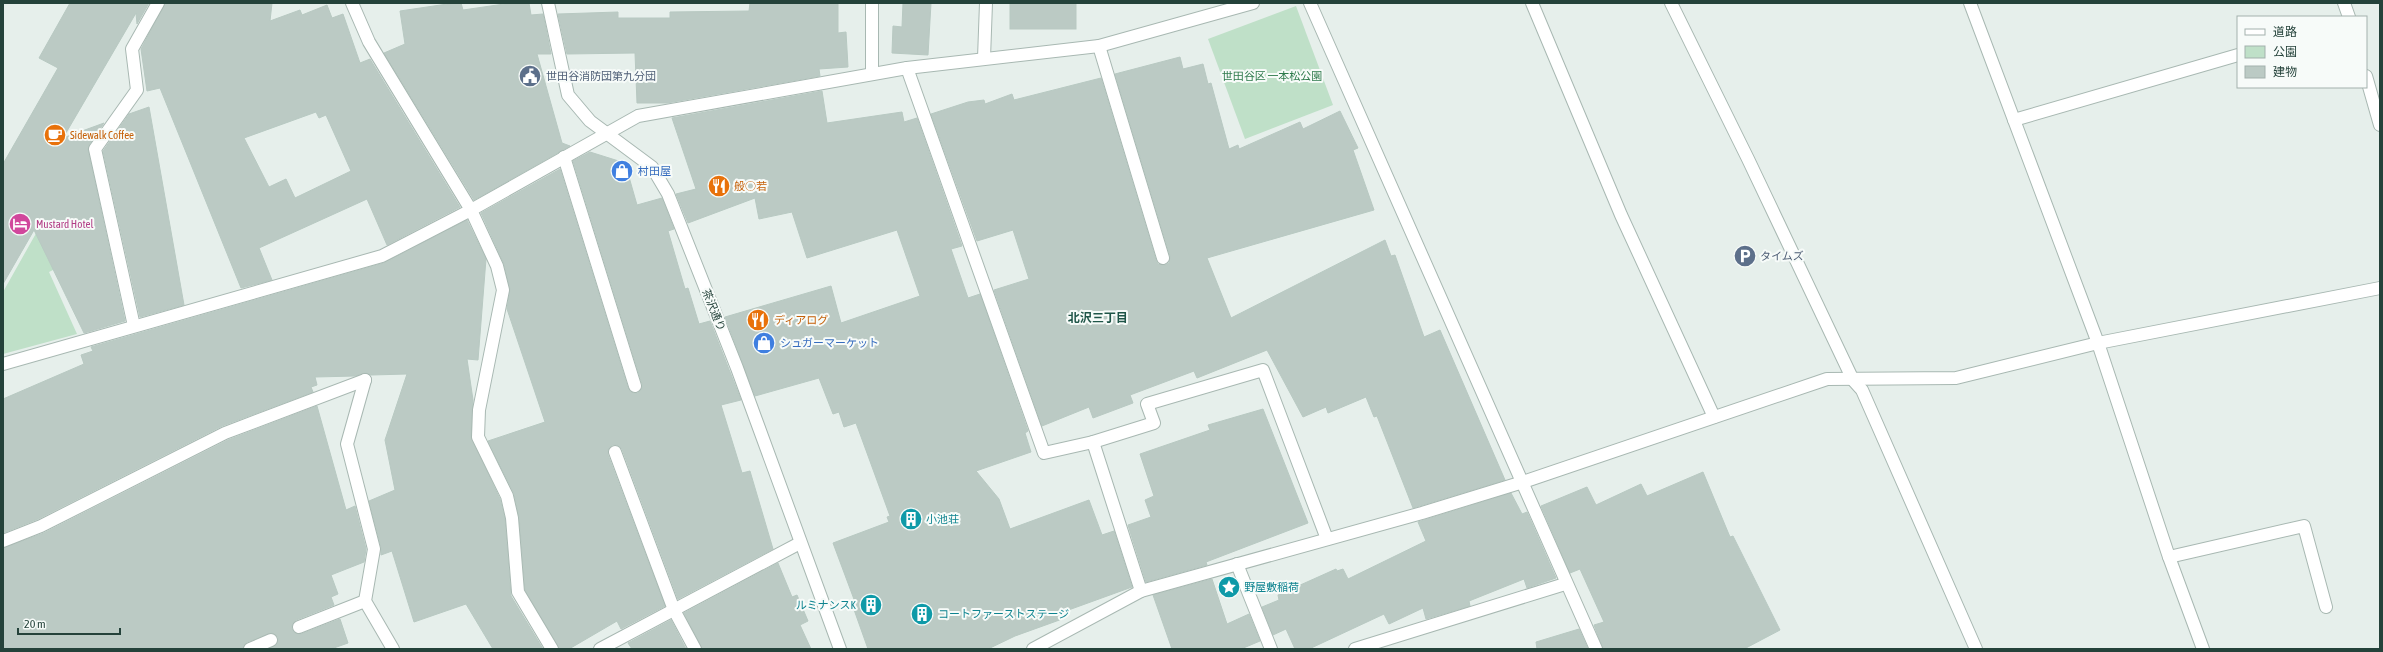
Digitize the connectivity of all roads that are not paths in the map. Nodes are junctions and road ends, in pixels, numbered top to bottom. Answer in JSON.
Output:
{"nodes":[{"id":1,"x":158,"y":3,"type":"edge"},
{"id":2,"x":352,"y":3,"type":"edge"},
{"id":3,"x":548,"y":3,"type":"edge"},
{"id":4,"x":872,"y":3,"type":"edge"},
{"id":5,"x":986,"y":3,"type":"edge"},
{"id":6,"x":1253,"y":3,"type":"edge"},
{"id":7,"x":1310,"y":3,"type":"edge"},
{"id":8,"x":1532,"y":3,"type":"edge"},
{"id":9,"x":1671,"y":3,"type":"edge"},
{"id":10,"x":1970,"y":3,"type":"edge"},
{"id":11,"x":2344,"y":3,"type":"edge"},
{"id":12,"x":2349,"y":16,"type":"edge"},
{"id":13,"x":1099,"y":46,"type":"junction"},
{"id":14,"x":2237,"y":55,"type":"edge"},
{"id":15,"x":984,"y":58,"type":"junction"},
{"id":16,"x":907,"y":68,"type":"junction"},
{"id":17,"x":872,"y":74,"type":"junction"},
{"id":18,"x":2367,"y":79,"type":"edge"},
{"id":19,"x":2014,"y":120,"type":"junction"},
{"id":20,"x":2380,"y":124,"type":"edge"},
{"id":21,"x":607,"y":132,"type":"junction"},
{"id":22,"x":564,"y":157,"type":"junction"},
{"id":23,"x":471,"y":210,"type":"junction"},
{"id":24,"x":1163,"y":258,"type":"dead end"},
{"id":25,"x":2380,"y":288,"type":"edge"},
{"id":26,"x":134,"y":326,"type":"junction"},
{"id":27,"x":2098,"y":343,"type":"junction"},
{"id":28,"x":3,"y":364,"type":"edge"},
{"id":29,"x":1853,"y":380,"type":"junction"},
{"id":30,"x":636,"y":386,"type":"dead end"},
{"id":31,"x":1714,"y":417,"type":"junction"},
{"id":32,"x":1093,"y":442,"type":"junction"},
{"id":33,"x":615,"y":452,"type":"dead end"},
{"id":34,"x":1523,"y":482,"type":"junction"},
{"id":35,"x":1327,"y":539,"type":"junction"},
{"id":36,"x":3,"y":541,"type":"edge"},
{"id":37,"x":800,"y":543,"type":"junction"},
{"id":38,"x":2169,"y":557,"type":"junction"},
{"id":39,"x":1237,"y":564,"type":"junction"},
{"id":40,"x":1565,"y":584,"type":"junction"},
{"id":41,"x":1141,"y":591,"type":"junction"},
{"id":42,"x":365,"y":601,"type":"junction"},
{"id":43,"x":2326,"y":608,"type":"dead end"},
{"id":44,"x":674,"y":610,"type":"junction"},
{"id":45,"x":299,"y":627,"type":"dead end"},
{"id":46,"x":270,"y":643,"type":"edge"},
{"id":47,"x":250,"y":649,"type":"edge"},
{"id":48,"x":393,"y":649,"type":"edge"},
{"id":49,"x":552,"y":649,"type":"edge"},
{"id":50,"x":600,"y":649,"type":"edge"},
{"id":51,"x":695,"y":649,"type":"edge"},
{"id":52,"x":840,"y":649,"type":"edge"},
{"id":53,"x":1033,"y":649,"type":"edge"},
{"id":54,"x":1271,"y":649,"type":"edge"},
{"id":55,"x":1355,"y":649,"type":"edge"},
{"id":56,"x":1596,"y":649,"type":"edge"},
{"id":57,"x":1976,"y":649,"type":"edge"},
{"id":58,"x":2203,"y":649,"type":"edge"}],
"edges":[{"from":1,"to":26,"type":"street"},
{"from":2,"to":23,"type":"street"},
{"from":3,"to":21,"type":"street","name":"茶沢通り"},
{"from":4,"to":17,"type":"street"},
{"from":5,"to":15,"type":"street"},
{"from":6,"to":13,"type":"street"},
{"from":7,"to":34,"type":"street"},
{"from":8,"to":31,"type":"street"},
{"from":9,"to":29,"type":"street"},
{"from":10,"to":19,"type":"street"},
{"from":11,"to":12,"type":"street"},
{"from":13,"to":15,"type":"street"},
{"from":13,"to":24,"type":"street"},
{"from":14,"to":19,"type":"street"},
{"from":15,"to":16,"type":"street"},
{"from":16,"to":17,"type":"street"},
{"from":16,"to":32,"type":"street"},
{"from":17,"to":21,"type":"street"},
{"from":18,"to":20,"type":"street"},
{"from":19,"to":27,"type":"street"},
{"from":21,"to":22,"type":"street"},
{"from":21,"to":37,"type":"street","name":"茶沢通り"},
{"from":22,"to":23,"type":"street"},
{"from":22,"to":30,"type":"street"},
{"from":23,"to":26,"type":"street"},
{"from":23,"to":49,"type":"street"},
{"from":25,"to":27,"type":"street"},
{"from":26,"to":28,"type":"street"},
{"from":27,"to":29,"type":"street"},
{"from":27,"to":38,"type":"street"},
{"from":29,"to":31,"type":"street"},
{"from":29,"to":57,"type":"street"},
{"from":31,"to":34,"type":"street"},
{"from":32,"to":35,"type":"street"},
{"from":32,"to":41,"type":"street"},
{"from":33,"to":44,"type":"street"},
{"from":34,"to":35,"type":"street"},
{"from":34,"to":40,"type":"street"},
{"from":35,"to":39,"type":"street"},
{"from":36,"to":42,"type":"street"},
{"from":37,"to":44,"type":"street"},
{"from":37,"to":52,"type":"street","name":"茶沢通り"},
{"from":38,"to":43,"type":"street"},
{"from":38,"to":58,"type":"street"},
{"from":39,"to":41,"type":"street"},
{"from":39,"to":54,"type":"street"},
{"from":40,"to":55,"type":"street"},
{"from":40,"to":56,"type":"street"},
{"from":41,"to":53,"type":"street"},
{"from":42,"to":45,"type":"street"},
{"from":42,"to":48,"type":"street"},
{"from":44,"to":50,"type":"street"},
{"from":44,"to":51,"type":"street"},
{"from":46,"to":47,"type":"street"}]}
